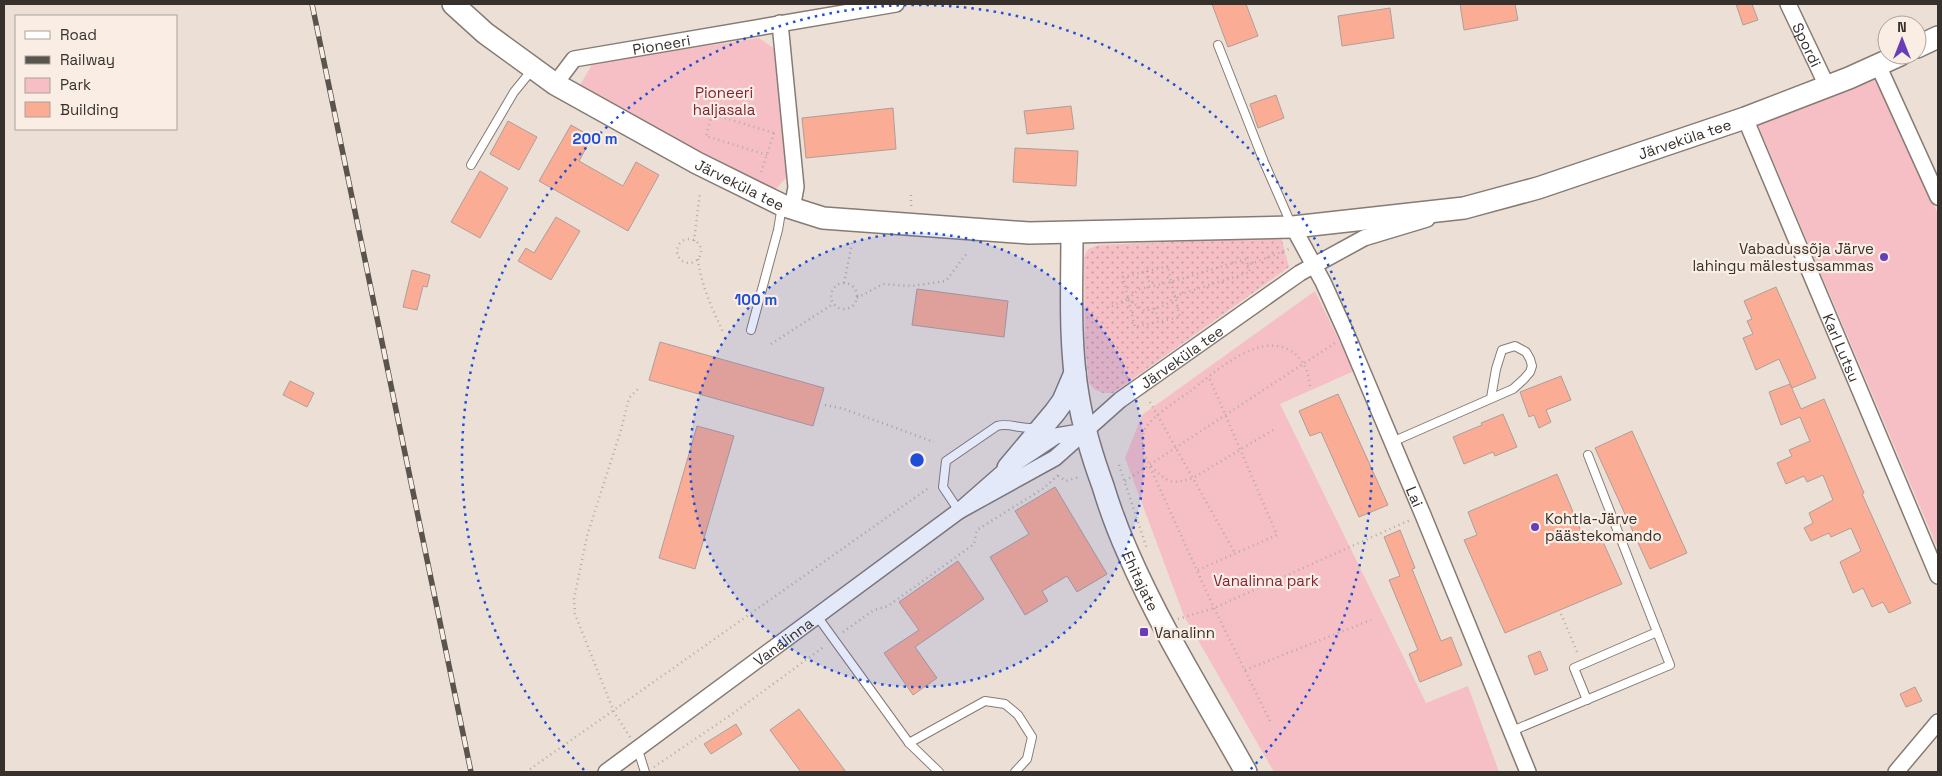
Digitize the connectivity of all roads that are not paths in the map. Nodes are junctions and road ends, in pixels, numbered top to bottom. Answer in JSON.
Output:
{"nodes":[{"id":1,"x":453,"y":4,"type":"edge"},
{"id":2,"x":896,"y":4,"type":"edge"},
{"id":3,"x":1788,"y":4,"type":"edge"},
{"id":4,"x":780,"y":23,"type":"junction"},
{"id":5,"x":1218,"y":45,"type":"dead end"},
{"id":6,"x":1878,"y":66,"type":"joint"},
{"id":7,"x":533,"y":69,"type":"junction"},
{"id":8,"x":555,"y":84,"type":"junction"},
{"id":9,"x":1827,"y":86,"type":"junction"},
{"id":10,"x":1745,"y":118,"type":"junction"},
{"id":11,"x":470,"y":165,"type":"dead end"},
{"id":12,"x":1938,"y":196,"type":"edge"},
{"id":13,"x":787,"y":207,"type":"junction"},
{"id":14,"x":1464,"y":208,"type":"junction"},
{"id":15,"x":1293,"y":227,"type":"junction"},
{"id":16,"x":1072,"y":233,"type":"junction"},
{"id":17,"x":1313,"y":265,"type":"junction"},
{"id":18,"x":751,"y":330,"type":"dead end"},
{"id":19,"x":1076,"y":371,"type":"junction"},
{"id":20,"x":1491,"y":398,"type":"junction"},
{"id":21,"x":1043,"y":426,"type":"junction"},
{"id":22,"x":1085,"y":431,"type":"junction"},
{"id":23,"x":1392,"y":442,"type":"junction"},
{"id":24,"x":1588,"y":455,"type":"dead end"},
{"id":25,"x":1008,"y":468,"type":"junction"},
{"id":26,"x":959,"y":511,"type":"junction"},
{"id":27,"x":1938,"y":576,"type":"edge"},
{"id":28,"x":817,"y":616,"type":"junction"},
{"id":29,"x":1657,"y":632,"type":"junction"},
{"id":30,"x":1587,"y":700,"type":"junction"},
{"id":31,"x":1938,"y":722,"type":"edge"},
{"id":32,"x":1512,"y":731,"type":"junction"},
{"id":33,"x":909,"y":743,"type":"junction"},
{"id":34,"x":638,"y":750,"type":"junction"},
{"id":35,"x":606,"y":772,"type":"edge"},
{"id":36,"x":646,"y":772,"type":"edge"},
{"id":37,"x":939,"y":772,"type":"edge"},
{"id":38,"x":1015,"y":772,"type":"edge"},
{"id":39,"x":1246,"y":772,"type":"edge"},
{"id":40,"x":1528,"y":772,"type":"edge"},
{"id":41,"x":1896,"y":772,"type":"edge"}],
"edges":[{"from":1,"to":7,"type":"main road","name":"Järveküla tee"},
{"from":2,"to":4,"type":"street","name":"Pioneeri"},
{"from":3,"to":9,"type":"street","name":"Spordi"},
{"from":4,"to":8,"type":"street","name":"Pioneeri"},
{"from":4,"to":13,"type":"street"},
{"from":5,"to":15,"type":"lane"},
{"from":6,"to":9,"type":"main road","name":"Järveküla tee"},
{"from":6,"to":12,"type":"street"},
{"from":7,"to":8,"type":"main road","name":"Järveküla tee"},
{"from":7,"to":11,"type":"lane"},
{"from":8,"to":13,"type":"main road","name":"Järveküla tee"},
{"from":9,"to":10,"type":"main road","name":"Järveküla tee"},
{"from":10,"to":14,"type":"main road","name":"Järveküla tee"},
{"from":10,"to":27,"type":"street","name":"Karl Lutsu"},
{"from":13,"to":16,"type":"main road","name":"Järveküla tee"},
{"from":13,"to":18,"type":"lane"},
{"from":14,"to":15,"type":"main road","name":"Järveküla tee"},
{"from":14,"to":17,"type":"street","name":"Järveküla tee"},
{"from":15,"to":16,"type":"main road","name":"Järveküla tee"},
{"from":15,"to":17,"type":"street","name":"Lai"},
{"from":16,"to":19,"type":"main road"},
{"from":17,"to":22,"type":"street","name":"Järveküla tee"},
{"from":17,"to":23,"type":"street","name":"Lai"},
{"from":19,"to":21,"type":"main road"},
{"from":19,"to":22,"type":"main road"},
{"from":20,"to":20,"type":"lane"},
{"from":20,"to":23,"type":"lane"},
{"from":21,"to":25,"type":"main road"},
{"from":21,"to":26,"type":"lane"},
{"from":22,"to":25,"type":"street","name":"Vanalinna"},
{"from":22,"to":26,"type":"street","name":"Vanalinna"},
{"from":22,"to":39,"type":"main road","name":"Ehitajate"},
{"from":23,"to":32,"type":"street","name":"Lai"},
{"from":24,"to":29,"type":"lane"},
{"from":25,"to":26,"type":"street","name":"Vanalinna"},
{"from":26,"to":28,"type":"street","name":"Vanalinna"},
{"from":28,"to":33,"type":"lane"},
{"from":28,"to":34,"type":"street","name":"Vanalinna"},
{"from":29,"to":30,"type":"lane"},
{"from":29,"to":30,"type":"lane"},
{"from":30,"to":32,"type":"lane"},
{"from":31,"to":41,"type":"street"},
{"from":32,"to":40,"type":"street","name":"Lai"},
{"from":33,"to":37,"type":"lane"},
{"from":33,"to":38,"type":"lane"},
{"from":34,"to":35,"type":"street","name":"Vanalinna"},
{"from":34,"to":36,"type":"lane"}]}
